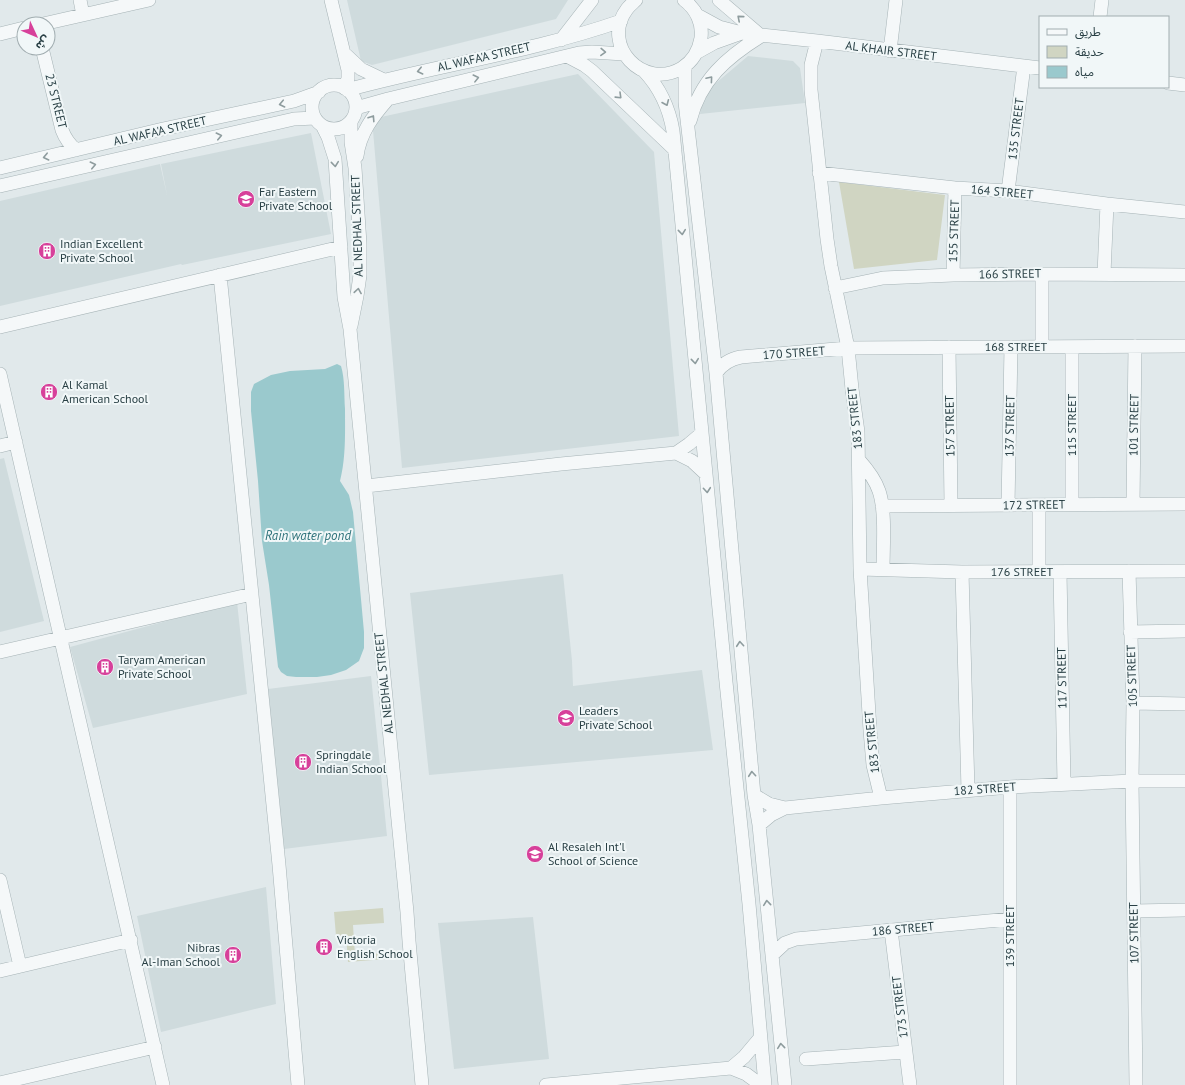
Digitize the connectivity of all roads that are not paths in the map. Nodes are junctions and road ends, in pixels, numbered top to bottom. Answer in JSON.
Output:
{"nodes":[{"id":1,"x":80,"y":0,"type":"edge"},
{"id":2,"x":149,"y":0,"type":"edge"},
{"id":3,"x":331,"y":0,"type":"edge"},
{"id":4,"x":592,"y":0,"type":"edge"},
{"id":5,"x":636,"y":0,"type":"edge"},
{"id":6,"x":684,"y":0,"type":"edge"},
{"id":7,"x":719,"y":0,"type":"edge"},
{"id":8,"x":896,"y":0,"type":"edge"},
{"id":9,"x":1102,"y":0,"type":"edge"},
{"id":10,"x":84,"y":15,"type":"junction"},
{"id":11,"x":697,"y":15,"type":"junction"},
{"id":12,"x":1100,"y":16,"type":"edge"},
{"id":13,"x":56,"y":21,"type":"edge"},
{"id":14,"x":621,"y":21,"type":"junction"},
{"id":15,"x":16,"y":30,"type":"edge"},
{"id":16,"x":742,"y":33,"type":"junction"},
{"id":17,"x":0,"y":34,"type":"edge"},
{"id":18,"x":761,"y":36,"type":"junction"},
{"id":19,"x":561,"y":40,"type":"junction"},
{"id":20,"x":817,"y":41,"type":"junction"},
{"id":21,"x":890,"y":51,"type":"junction"},
{"id":22,"x":343,"y":52,"type":"junction"},
{"id":23,"x":696,"y":53,"type":"junction"},
{"id":24,"x":624,"y":54,"type":"junction"},
{"id":25,"x":44,"y":56,"type":"edge"},
{"id":26,"x":566,"y":56,"type":"junction"},
{"id":27,"x":685,"y":66,"type":"junction"},
{"id":28,"x":1024,"y":66,"type":"junction"},
{"id":29,"x":1039,"y":68,"type":"edge"},
{"id":30,"x":644,"y":71,"type":"junction"},
{"id":31,"x":384,"y":80,"type":"junction"},
{"id":32,"x":1169,"y":83,"type":"edge"},
{"id":33,"x":1185,"y":85,"type":"edge"},
{"id":34,"x":341,"y":88,"type":"junction"},
{"id":35,"x":319,"y":92,"type":"junction"},
{"id":36,"x":388,"y":99,"type":"junction"},
{"id":37,"x":356,"y":108,"type":"junction"},
{"id":38,"x":351,"y":122,"type":"junction"},
{"id":39,"x":319,"y":123,"type":"junction"},
{"id":40,"x":688,"y":126,"type":"junction"},
{"id":41,"x":76,"y":150,"type":"junction"},
{"id":42,"x":674,"y":150,"type":"junction"},
{"id":43,"x":0,"y":168,"type":"edge"},
{"id":44,"x":355,"y":168,"type":"junction"},
{"id":45,"x":819,"y":173,"type":"junction"},
{"id":46,"x":0,"y":186,"type":"edge"},
{"id":47,"x":955,"y":188,"type":"junction"},
{"id":48,"x":1008,"y":191,"type":"junction"},
{"id":49,"x":1107,"y":204,"type":"junction"},
{"id":50,"x":1185,"y":212,"type":"edge"},
{"id":51,"x":341,"y":247,"type":"junction"},
{"id":52,"x":1042,"y":274,"type":"junction"},
{"id":53,"x":1104,"y":274,"type":"junction"},
{"id":54,"x":220,"y":275,"type":"junction"},
{"id":55,"x":952,"y":275,"type":"junction"},
{"id":56,"x":1185,"y":275,"type":"edge"},
{"id":57,"x":835,"y":288,"type":"junction"},
{"id":58,"x":0,"y":327,"type":"edge"},
{"id":59,"x":350,"y":330,"type":"junction"},
{"id":60,"x":712,"y":342,"type":"junction"},
{"id":61,"x":1072,"y":346,"type":"junction"},
{"id":62,"x":1135,"y":346,"type":"junction"},
{"id":63,"x":1185,"y":346,"type":"edge"},
{"id":64,"x":949,"y":347,"type":"junction"},
{"id":65,"x":1011,"y":347,"type":"junction"},
{"id":66,"x":1042,"y":347,"type":"junction"},
{"id":67,"x":848,"y":348,"type":"junction"},
{"id":68,"x":741,"y":357,"type":"junction"},
{"id":69,"x":0,"y":374,"type":"edge"},
{"id":70,"x":716,"y":374,"type":"junction"},
{"id":71,"x":702,"y":433,"type":"junction"},
{"id":72,"x":16,"y":442,"type":"junction"},
{"id":73,"x":0,"y":446,"type":"edge"},
{"id":74,"x":676,"y":453,"type":"junction"},
{"id":75,"x":859,"y":460,"type":"junction"},
{"id":76,"x":706,"y":474,"type":"junction"},
{"id":77,"x":366,"y":486,"type":"junction"},
{"id":78,"x":1072,"y":504,"type":"junction"},
{"id":79,"x":1133,"y":504,"type":"junction"},
{"id":80,"x":1185,"y":504,"type":"edge"},
{"id":81,"x":951,"y":505,"type":"junction"},
{"id":82,"x":1008,"y":505,"type":"junction"},
{"id":83,"x":1039,"y":505,"type":"junction"},
{"id":84,"x":882,"y":506,"type":"junction"},
{"id":85,"x":860,"y":569,"type":"junction"},
{"id":86,"x":883,"y":570,"type":"junction"},
{"id":87,"x":1129,"y":570,"type":"junction"},
{"id":88,"x":1185,"y":571,"type":"edge"},
{"id":89,"x":962,"y":572,"type":"junction"},
{"id":90,"x":1039,"y":572,"type":"junction"},
{"id":91,"x":1060,"y":572,"type":"junction"},
{"id":92,"x":252,"y":594,"type":"junction"},
{"id":93,"x":1185,"y":631,"type":"edge"},
{"id":94,"x":1130,"y":632,"type":"junction"},
{"id":95,"x":61,"y":638,"type":"junction"},
{"id":96,"x":0,"y":652,"type":"edge"},
{"id":97,"x":1133,"y":703,"type":"junction"},
{"id":98,"x":1185,"y":704,"type":"edge"},
{"id":99,"x":1132,"y":781,"type":"junction"},
{"id":100,"x":1185,"y":781,"type":"edge"},
{"id":101,"x":1064,"y":784,"type":"junction"},
{"id":102,"x":1010,"y":787,"type":"junction"},
{"id":103,"x":968,"y":790,"type":"junction"},
{"id":104,"x":754,"y":795,"type":"junction"},
{"id":105,"x":881,"y":798,"type":"junction"},
{"id":106,"x":785,"y":808,"type":"junction"},
{"id":107,"x":759,"y":826,"type":"junction"},
{"id":108,"x":0,"y":880,"type":"edge"},
{"id":109,"x":1185,"y":910,"type":"edge"},
{"id":110,"x":1134,"y":911,"type":"junction"},
{"id":111,"x":1010,"y":919,"type":"junction"},
{"id":112,"x":769,"y":924,"type":"junction"},
{"id":113,"x":891,"y":930,"type":"junction"},
{"id":114,"x":796,"y":939,"type":"junction"},
{"id":115,"x":131,"y":940,"type":"junction"},
{"id":116,"x":772,"y":955,"type":"junction"},
{"id":117,"x":20,"y":966,"type":"junction"},
{"id":118,"x":0,"y":971,"type":"edge"},
{"id":119,"x":760,"y":1038,"type":"junction"},
{"id":120,"x":155,"y":1047,"type":"junction"},
{"id":121,"x":905,"y":1052,"type":"junction"},
{"id":122,"x":806,"y":1059,"type":"dead end"},
{"id":123,"x":731,"y":1068,"type":"junction"},
{"id":124,"x":0,"y":1083,"type":"edge"},
{"id":125,"x":163,"y":1085,"type":"edge"},
{"id":126,"x":298,"y":1085,"type":"edge"},
{"id":127,"x":422,"y":1085,"type":"edge"},
{"id":128,"x":546,"y":1085,"type":"edge"},
{"id":129,"x":761,"y":1085,"type":"edge"},
{"id":130,"x":765,"y":1085,"type":"edge"},
{"id":131,"x":785,"y":1085,"type":"edge"},
{"id":132,"x":910,"y":1085,"type":"edge"},
{"id":133,"x":1010,"y":1085,"type":"edge"},
{"id":134,"x":1136,"y":1085,"type":"edge"}],
"edges":[{"from":1,"to":10,"type":"street"},
{"from":2,"to":10,"type":"street"},
{"from":3,"to":22,"type":"street"},
{"from":4,"to":19,"type":"street"},
{"from":5,"to":14,"type":"street"},
{"from":6,"to":11,"type":"street"},
{"from":18,"to":7,"type":"street","one_way":true},
{"from":8,"to":21,"type":"street"},
{"from":9,"to":12,"type":"street"},
{"from":10,"to":13,"type":"street"},
{"from":11,"to":16,"type":"street","name":"AL KHAIR STREET"},
{"from":11,"to":23,"type":"street"},
{"from":14,"to":19,"type":"street","name":"AL WAFA'A STREET"},
{"from":14,"to":24,"type":"street"},
{"from":15,"to":17,"type":"street"},
{"from":16,"to":18,"type":"street","name":"AL KHAIR STREET"},
{"from":16,"to":23,"type":"street","name":"AL KHAIR STREET"},
{"from":18,"to":20,"type":"street","name":"AL KHAIR STREET"},
{"from":40,"to":18,"type":"street","one_way":true},
{"from":19,"to":31,"type":"street","name":"AL WAFA'A STREET","one_way":true},
{"from":20,"to":21,"type":"street","name":"AL KHAIR STREET"},
{"from":20,"to":45,"type":"street","name":"183 STREET"},
{"from":21,"to":28,"type":"street","name":"AL KHAIR STREET"},
{"from":22,"to":31,"type":"street"},
{"from":22,"to":34,"type":"street"},
{"from":23,"to":27,"type":"street"},
{"from":26,"to":24,"type":"street","name":"AL WAFA'A STREET","one_way":true},
{"from":24,"to":30,"type":"street"},
{"from":25,"to":41,"type":"street","name":"23 STREET"},
{"from":36,"to":26,"type":"street","name":"AL WAFA'A STREET","one_way":true},
{"from":26,"to":42,"type":"street","one_way":true},
{"from":27,"to":30,"type":"street"},
{"from":27,"to":40,"type":"street"},
{"from":28,"to":29,"type":"street","name":"AL KHAIR STREET"},
{"from":28,"to":48,"type":"street","name":"135 STREET"},
{"from":30,"to":42,"type":"street","one_way":true},
{"from":31,"to":34,"type":"street","name":"AL WAFA'A STREET"},
{"from":32,"to":33,"type":"street"},
{"from":34,"to":35,"type":"street"},
{"from":34,"to":37,"type":"street"},
{"from":35,"to":39,"type":"street"},
{"from":35,"to":41,"type":"street","name":"AL WAFA'A STREET","one_way":true},
{"from":36,"to":37,"type":"street","name":"AL WAFA'A STREET"},
{"from":44,"to":36,"type":"street","one_way":true},
{"from":37,"to":38,"type":"street"},
{"from":38,"to":39,"type":"street"},
{"from":38,"to":44,"type":"street","name":"AL NEDHAL STREET"},
{"from":46,"to":39,"type":"street","name":"AL WAFA'A STREET","one_way":true},
{"from":39,"to":51,"type":"street","name":"AL NEDHAL STREET","one_way":true},
{"from":40,"to":60,"type":"street"},
{"from":41,"to":43,"type":"street","name":"AL WAFA'A STREET","one_way":true},
{"from":42,"to":71,"type":"street","one_way":true},
{"from":59,"to":44,"type":"street","name":"AL NEDHAL STREET","one_way":true},
{"from":45,"to":47,"type":"street","name":"164 STREET"},
{"from":45,"to":57,"type":"street","name":"183 STREET"},
{"from":47,"to":48,"type":"street","name":"164 STREET"},
{"from":47,"to":55,"type":"street","name":"155 STREET"},
{"from":48,"to":49,"type":"street","name":"164 STREET"},
{"from":49,"to":50,"type":"street","name":"164 STREET"},
{"from":49,"to":53,"type":"street"},
{"from":51,"to":54,"type":"street"},
{"from":51,"to":59,"type":"street","name":"AL NEDHAL STREET"},
{"from":52,"to":53,"type":"street","name":"166 STREET"},
{"from":52,"to":55,"type":"street","name":"166 STREET"},
{"from":52,"to":66,"type":"street"},
{"from":53,"to":56,"type":"street","name":"166 STREET"},
{"from":54,"to":58,"type":"street"},
{"from":54,"to":92,"type":"street"},
{"from":55,"to":57,"type":"street","name":"166 STREET"},
{"from":57,"to":67,"type":"street","name":"183 STREET"},
{"from":59,"to":77,"type":"street","name":"AL NEDHAL STREET"},
{"from":60,"to":68,"type":"street","name":"170 STREET"},
{"from":60,"to":70,"type":"street"},
{"from":61,"to":62,"type":"street","name":"168 STREET"},
{"from":61,"to":66,"type":"street","name":"168 STREET"},
{"from":61,"to":78,"type":"street","name":"115 STREET"},
{"from":62,"to":63,"type":"street","name":"168 STREET"},
{"from":62,"to":79,"type":"street","name":"101 STREET"},
{"from":64,"to":65,"type":"street","name":"168 STREET"},
{"from":64,"to":67,"type":"street","name":"168 STREET"},
{"from":64,"to":81,"type":"street","name":"157 STREET"},
{"from":65,"to":66,"type":"street","name":"168 STREET"},
{"from":65,"to":82,"type":"street","name":"137 STREET"},
{"from":67,"to":68,"type":"street","name":"170 STREET"},
{"from":67,"to":75,"type":"street","name":"183 STREET"},
{"from":68,"to":70,"type":"street","name":"170 STREET"},
{"from":69,"to":72,"type":"street"},
{"from":104,"to":70,"type":"street","one_way":true},
{"from":71,"to":74,"type":"street"},
{"from":71,"to":76,"type":"street"},
{"from":72,"to":73,"type":"street"},
{"from":72,"to":95,"type":"street"},
{"from":74,"to":76,"type":"street"},
{"from":74,"to":77,"type":"street"},
{"from":75,"to":84,"type":"street"},
{"from":75,"to":85,"type":"street","name":"183 STREET"},
{"from":76,"to":119,"type":"street","one_way":true},
{"from":77,"to":127,"type":"street","name":"AL NEDHAL STREET"},
{"from":78,"to":79,"type":"street","name":"172 STREET"},
{"from":78,"to":83,"type":"street","name":"172 STREET"},
{"from":79,"to":80,"type":"street","name":"172 STREET"},
{"from":81,"to":82,"type":"street","name":"172 STREET"},
{"from":81,"to":84,"type":"street","name":"172 STREET"},
{"from":82,"to":83,"type":"street","name":"172 STREET"},
{"from":83,"to":90,"type":"street"},
{"from":84,"to":86,"type":"street"},
{"from":85,"to":86,"type":"street","name":"176 STREET"},
{"from":85,"to":105,"type":"street","name":"183 STREET"},
{"from":86,"to":89,"type":"street","name":"176 STREET"},
{"from":87,"to":88,"type":"street","name":"176 STREET"},
{"from":87,"to":91,"type":"street","name":"176 STREET"},
{"from":87,"to":94,"type":"street","name":"105 STREET"},
{"from":89,"to":90,"type":"street","name":"176 STREET"},
{"from":89,"to":103,"type":"street"},
{"from":90,"to":91,"type":"street","name":"176 STREET"},
{"from":91,"to":101,"type":"street","name":"117 STREET"},
{"from":92,"to":95,"type":"street"},
{"from":92,"to":126,"type":"street"},
{"from":93,"to":94,"type":"street"},
{"from":94,"to":97,"type":"street","name":"105 STREET"},
{"from":95,"to":96,"type":"street"},
{"from":95,"to":115,"type":"street"},
{"from":97,"to":98,"type":"street"},
{"from":97,"to":99,"type":"street","name":"105 STREET"},
{"from":99,"to":100,"type":"street","name":"182 STREET"},
{"from":99,"to":101,"type":"street","name":"182 STREET"},
{"from":99,"to":110,"type":"street","name":"107 STREET"},
{"from":101,"to":102,"type":"street","name":"182 STREET"},
{"from":102,"to":103,"type":"street","name":"182 STREET"},
{"from":102,"to":111,"type":"street","name":"139 STREET"},
{"from":103,"to":105,"type":"street","name":"182 STREET"},
{"from":104,"to":106,"type":"street","name":"182 STREET"},
{"from":104,"to":107,"type":"street"},
{"from":105,"to":106,"type":"street","name":"182 STREET"},
{"from":106,"to":107,"type":"street","name":"182 STREET"},
{"from":112,"to":107,"type":"street","one_way":true},
{"from":108,"to":117,"type":"street"},
{"from":109,"to":110,"type":"street"},
{"from":110,"to":134,"type":"street","name":"107 STREET"},
{"from":111,"to":113,"type":"street","name":"186 STREET"},
{"from":111,"to":133,"type":"street","name":"139 STREET"},
{"from":112,"to":114,"type":"street","name":"186 STREET"},
{"from":112,"to":116,"type":"street"},
{"from":113,"to":114,"type":"street","name":"186 STREET"},
{"from":113,"to":121,"type":"street","name":"173 STREET"},
{"from":114,"to":116,"type":"street","name":"186 STREET"},
{"from":115,"to":117,"type":"street"},
{"from":115,"to":120,"type":"street"},
{"from":131,"to":116,"type":"street","one_way":true},
{"from":117,"to":118,"type":"street"},
{"from":119,"to":123,"type":"street"},
{"from":119,"to":130,"type":"street"},
{"from":120,"to":124,"type":"street"},
{"from":120,"to":125,"type":"street"},
{"from":121,"to":122,"type":"street"},
{"from":121,"to":132,"type":"street","name":"173 STREET"},
{"from":123,"to":128,"type":"street"},
{"from":123,"to":129,"type":"street"}]}
